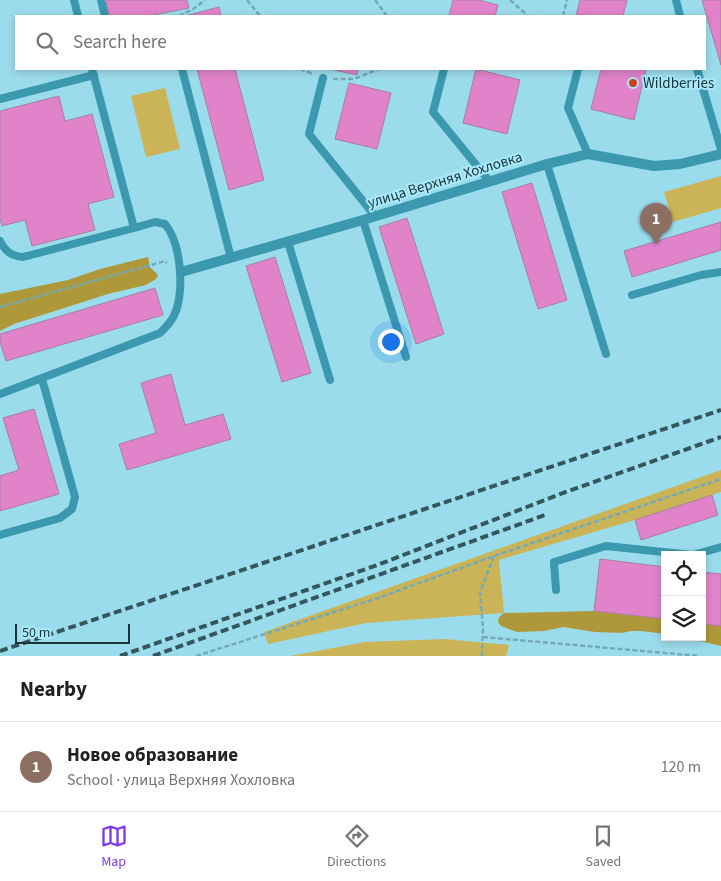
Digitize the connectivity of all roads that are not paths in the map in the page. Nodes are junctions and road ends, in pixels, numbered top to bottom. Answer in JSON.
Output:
{"nodes":[{"id":1,"x":74,"y":0,"type":"edge"},
{"id":2,"x":101,"y":0,"type":"edge"},
{"id":3,"x":676,"y":0,"type":"edge"},
{"id":4,"x":78,"y":15,"type":"edge"},
{"id":5,"x":105,"y":15,"type":"edge"},
{"id":6,"x":680,"y":15,"type":"edge"},
{"id":7,"x":182,"y":70,"type":"edge"},
{"id":8,"x":444,"y":70,"type":"edge"},
{"id":9,"x":578,"y":70,"type":"edge"},
{"id":10,"x":696,"y":70,"type":"edge"},
{"id":11,"x":93,"y":72,"type":"edge"},
{"id":12,"x":323,"y":78,"type":"road end"},
{"id":13,"x":0,"y":99,"type":"edge"},
{"id":14,"x":721,"y":149,"type":"edge"},
{"id":15,"x":588,"y":154,"type":"junction"},
{"id":16,"x":721,"y":154,"type":"edge"},
{"id":17,"x":547,"y":164,"type":"junction"},
{"id":18,"x":490,"y":182,"type":"junction"},
{"id":19,"x":375,"y":216,"type":"junction"},
{"id":20,"x":363,"y":220,"type":"junction"},
{"id":21,"x":134,"y":228,"type":"junction"},
{"id":22,"x":0,"y":241,"type":"edge"},
{"id":23,"x":288,"y":242,"type":"junction"},
{"id":24,"x":231,"y":258,"type":"junction"},
{"id":25,"x":181,"y":272,"type":"junction"},
{"id":26,"x":721,"y":272,"type":"edge"},
{"id":27,"x":632,"y":295,"type":"dead end"},
{"id":28,"x":606,"y":354,"type":"dead end"},
{"id":29,"x":406,"y":357,"type":"dead end"},
{"id":30,"x":42,"y":379,"type":"junction"},
{"id":31,"x":330,"y":380,"type":"dead end"},
{"id":32,"x":0,"y":394,"type":"edge"},
{"id":33,"x":0,"y":535,"type":"edge"},
{"id":34,"x":721,"y":546,"type":"edge"},
{"id":35,"x":705,"y":551,"type":"edge"},
{"id":36,"x":661,"y":552,"type":"edge"},
{"id":37,"x":556,"y":590,"type":"dead end"}],
"edges":[{"from":1,"to":4,"type":"lane"},
{"from":2,"to":5,"type":"lane"},
{"from":3,"to":6,"type":"lane"},
{"from":7,"to":24,"type":"lane"},
{"from":8,"to":18,"type":"lane"},
{"from":9,"to":15,"type":"lane"},
{"from":10,"to":14,"type":"lane"},
{"from":11,"to":13,"type":"lane"},
{"from":11,"to":21,"type":"lane"},
{"from":12,"to":19,"type":"lane"},
{"from":15,"to":16,"type":"street","name":"улица Верхняя Хохловка"},
{"from":15,"to":17,"type":"street","name":"улица Верхняя Хохловка"},
{"from":17,"to":18,"type":"street","name":"улица Верхняя Хохловка"},
{"from":17,"to":28,"type":"lane"},
{"from":18,"to":19,"type":"street","name":"улица Верхняя Хохловка"},
{"from":19,"to":20,"type":"street","name":"улица Верхняя Хохловка"},
{"from":20,"to":23,"type":"street","name":"улица Верхняя Хохловка"},
{"from":20,"to":29,"type":"lane"},
{"from":21,"to":22,"type":"lane"},
{"from":21,"to":25,"type":"lane"},
{"from":23,"to":24,"type":"street","name":"улица Верхняя Хохловка"},
{"from":23,"to":31,"type":"lane"},
{"from":24,"to":25,"type":"street","name":"улица Верхняя Хохловка"},
{"from":25,"to":30,"type":"lane"},
{"from":26,"to":27,"type":"lane"},
{"from":30,"to":32,"type":"lane"},
{"from":30,"to":33,"type":"lane"},
{"from":34,"to":35,"type":"lane"},
{"from":36,"to":37,"type":"lane"}]}
